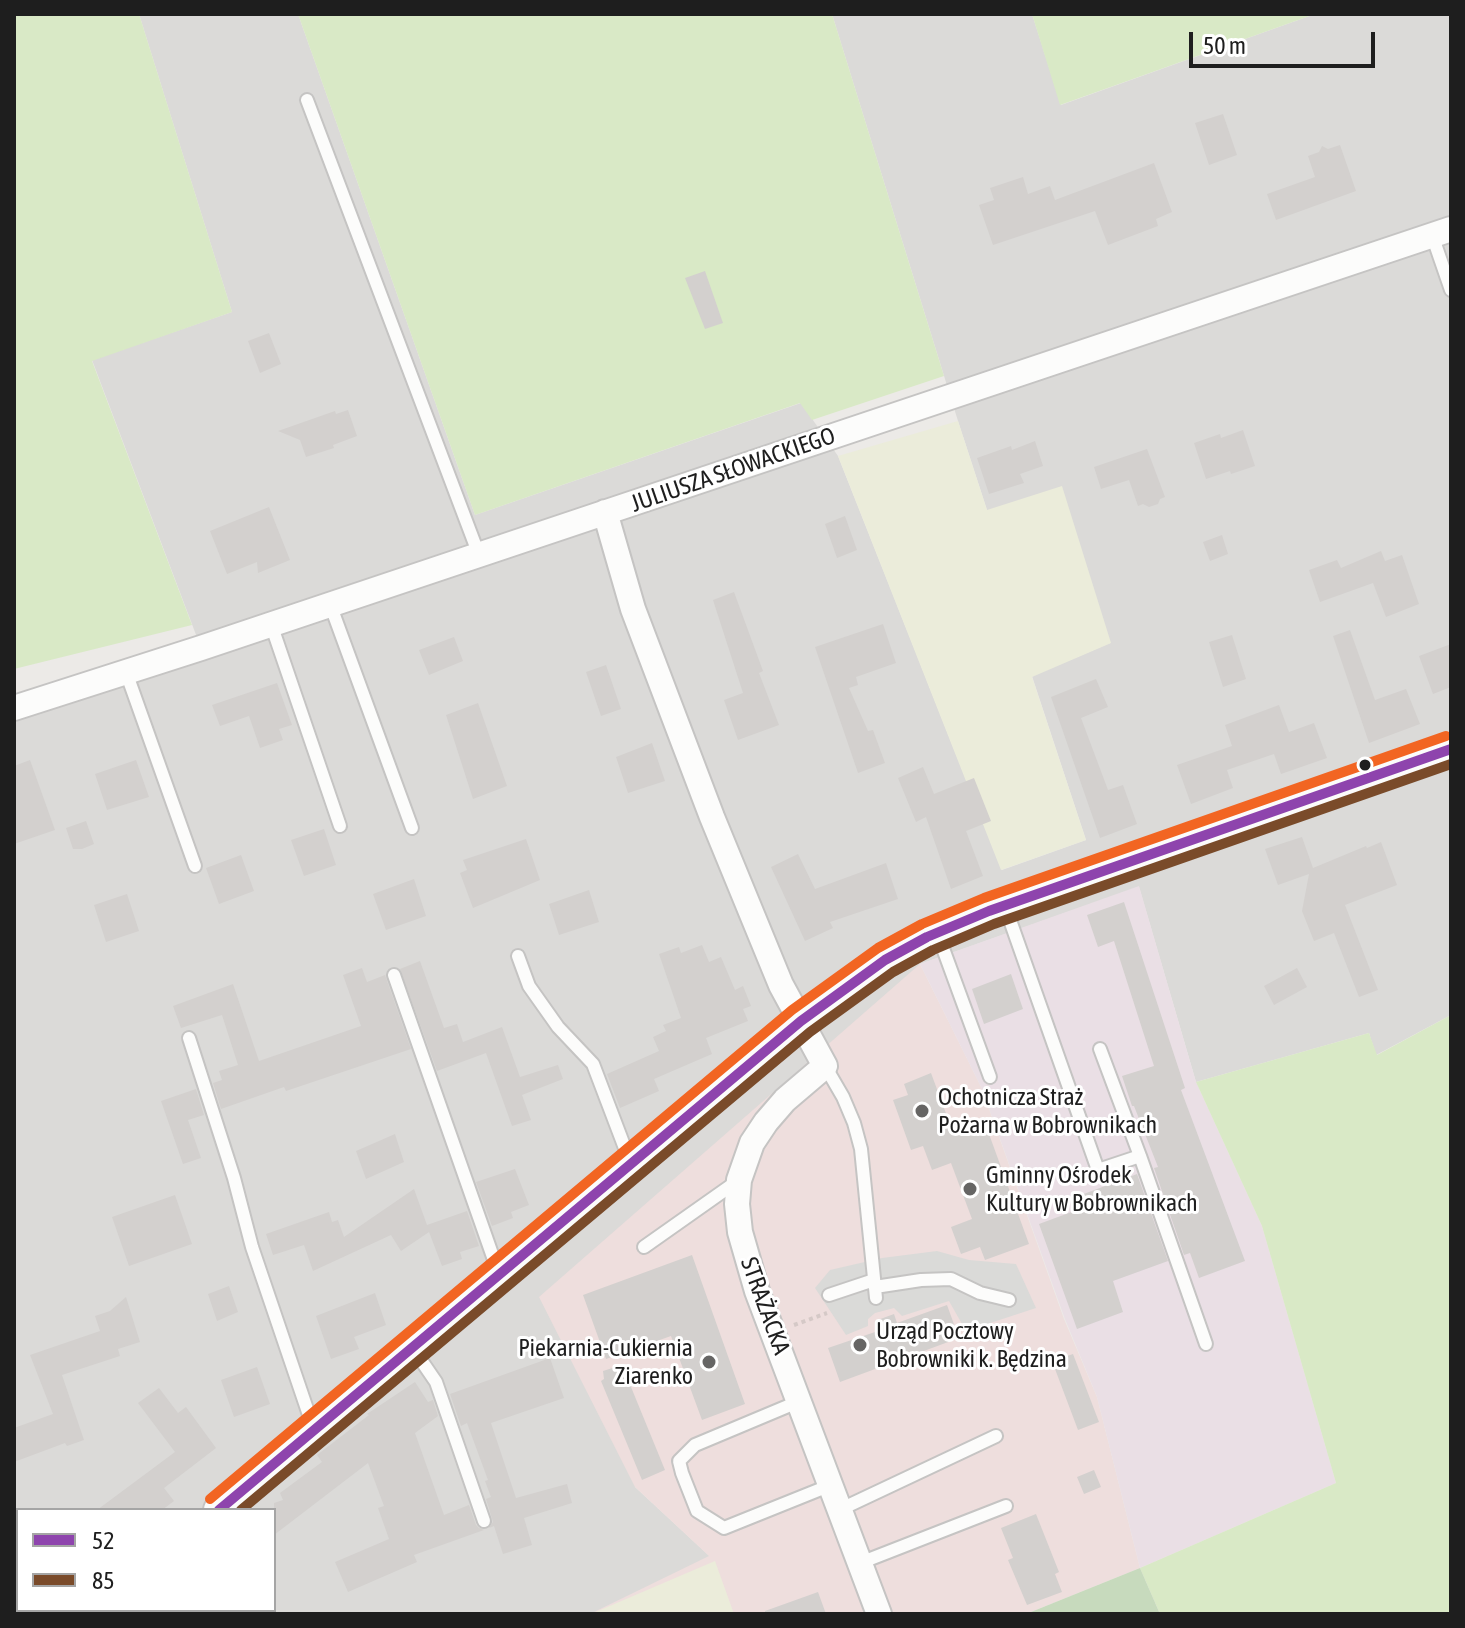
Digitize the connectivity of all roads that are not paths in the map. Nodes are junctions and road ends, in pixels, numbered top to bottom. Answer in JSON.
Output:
{"nodes":[{"id":1,"x":307,"y":100,"type":"dead end"},
{"id":2,"x":1441,"y":232,"type":"edge"},
{"id":3,"x":1451,"y":290,"type":"edge"},
{"id":4,"x":605,"y":512,"type":"junction"},
{"id":5,"x":479,"y":555,"type":"junction"},
{"id":6,"x":330,"y":604,"type":"junction"},
{"id":7,"x":271,"y":624,"type":"junction"},
{"id":8,"x":126,"y":672,"type":"junction"},
{"id":9,"x":14,"y":708,"type":"edge"},
{"id":10,"x":1451,"y":749,"type":"edge"},
{"id":11,"x":340,"y":826,"type":"dead end"},
{"id":12,"x":412,"y":828,"type":"dead end"},
{"id":13,"x":195,"y":866,"type":"dead end"},
{"id":14,"x":1005,"y":906,"type":"junction"},
{"id":15,"x":937,"y":932,"type":"junction"},
{"id":16,"x":518,"y":956,"type":"dead end"},
{"id":17,"x":394,"y":975,"type":"dead end"},
{"id":18,"x":801,"y":1021,"type":"junction"},
{"id":19,"x":189,"y":1038,"type":"dead end"},
{"id":20,"x":1100,"y":1049,"type":"dead end"},
{"id":21,"x":825,"y":1066,"type":"junction"},
{"id":22,"x":990,"y":1077,"type":"dead end"},
{"id":23,"x":1140,"y":1156,"type":"junction"},
{"id":24,"x":631,"y":1164,"type":"junction"},
{"id":25,"x":739,"y":1180,"type":"junction"},
{"id":26,"x":644,"y":1247,"type":"dead end"},
{"id":27,"x":499,"y":1274,"type":"junction"},
{"id":28,"x":875,"y":1288,"type":"junction"},
{"id":29,"x":829,"y":1295,"type":"road end"},
{"id":30,"x":1009,"y":1300,"type":"dead end"},
{"id":31,"x":1206,"y":1344,"type":"dead end"},
{"id":32,"x":412,"y":1347,"type":"junction"},
{"id":33,"x":800,"y":1401,"type":"junction"},
{"id":34,"x":319,"y":1427,"type":"junction"},
{"id":35,"x":996,"y":1436,"type":"dead end"},
{"id":36,"x":831,"y":1485,"type":"junction"},
{"id":37,"x":1006,"y":1506,"type":"dead end"},
{"id":38,"x":221,"y":1508,"type":"edge"},
{"id":39,"x":839,"y":1510,"type":"junction"},
{"id":40,"x":484,"y":1521,"type":"dead end"},
{"id":41,"x":860,"y":1563,"type":"junction"},
{"id":42,"x":879,"y":1614,"type":"edge"}],
"edges":[{"from":1,"to":5,"type":"lane"},
{"from":2,"to":3,"type":"lane"},
{"from":2,"to":4,"type":"street","name":"JULIUSZA SŁOWACKIEGO"},
{"from":4,"to":5,"type":"street","name":"JULIUSZA SŁOWACKIEGO"},
{"from":4,"to":18,"type":"street"},
{"from":5,"to":6,"type":"street","name":"JULIUSZA SŁOWACKIEGO"},
{"from":6,"to":7,"type":"street","name":"JULIUSZA SŁOWACKIEGO"},
{"from":6,"to":12,"type":"lane"},
{"from":7,"to":8,"type":"street","name":"JULIUSZA SŁOWACKIEGO"},
{"from":7,"to":11,"type":"lane"},
{"from":8,"to":9,"type":"street","name":"JULIUSZA SŁOWACKIEGO"},
{"from":8,"to":13,"type":"lane"},
{"from":10,"to":14,"type":"street"},
{"from":14,"to":15,"type":"street"},
{"from":14,"to":23,"type":"lane"},
{"from":15,"to":18,"type":"street"},
{"from":15,"to":22,"type":"lane"},
{"from":16,"to":24,"type":"lane"},
{"from":17,"to":27,"type":"lane"},
{"from":18,"to":21,"type":"street"},
{"from":18,"to":24,"type":"street"},
{"from":19,"to":34,"type":"lane"},
{"from":20,"to":23,"type":"lane"},
{"from":21,"to":25,"type":"street","name":"STRAŻACKA"},
{"from":21,"to":28,"type":"lane"},
{"from":23,"to":31,"type":"lane"},
{"from":24,"to":27,"type":"street"},
{"from":25,"to":26,"type":"lane"},
{"from":25,"to":33,"type":"street","name":"STRAŻACKA"},
{"from":27,"to":32,"type":"street"},
{"from":28,"to":29,"type":"lane"},
{"from":28,"to":30,"type":"lane"},
{"from":32,"to":34,"type":"street"},
{"from":32,"to":40,"type":"lane"},
{"from":33,"to":36,"type":"street","name":"STRAŻACKA"},
{"from":33,"to":36,"type":"lane"},
{"from":34,"to":38,"type":"street"},
{"from":35,"to":39,"type":"lane"},
{"from":36,"to":39,"type":"street","name":"STRAŻACKA"},
{"from":37,"to":41,"type":"lane"},
{"from":39,"to":41,"type":"street","name":"STRAŻACKA"},
{"from":41,"to":42,"type":"street","name":"STRAŻACKA"}]}
